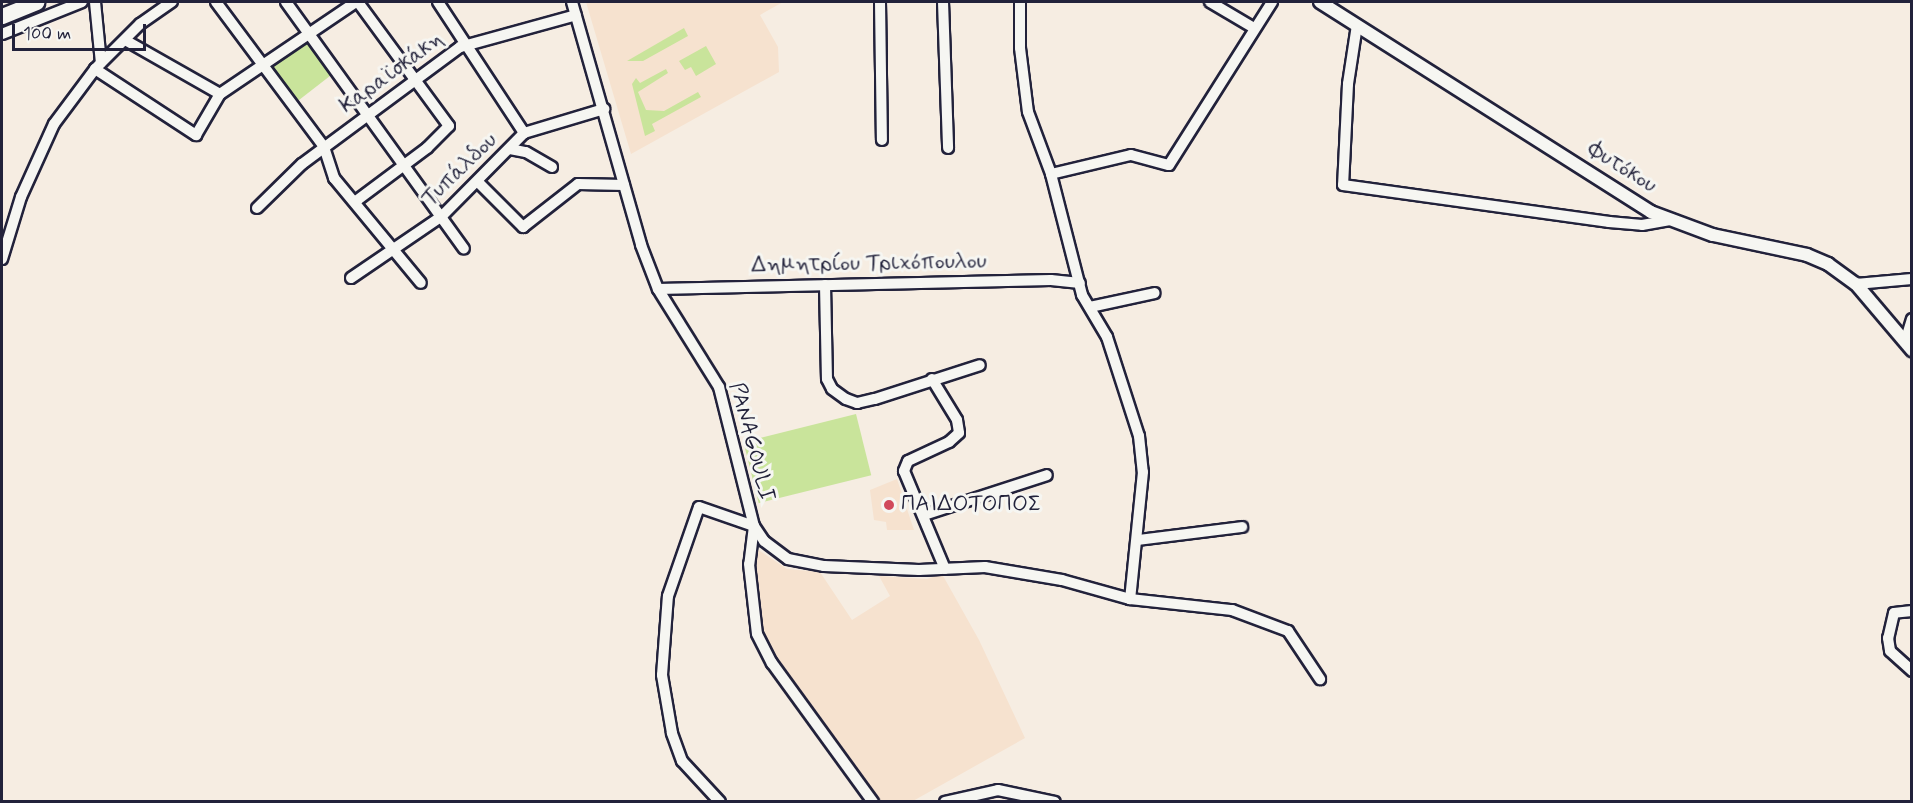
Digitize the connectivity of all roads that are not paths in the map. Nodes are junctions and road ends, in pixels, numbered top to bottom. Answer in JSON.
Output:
{"nodes":[{"id":1,"x":36,"y":2,"type":"edge"},
{"id":2,"x":82,"y":2,"type":"edge"},
{"id":3,"x":95,"y":2,"type":"edge"},
{"id":4,"x":172,"y":2,"type":"edge"},
{"id":5,"x":216,"y":2,"type":"edge"},
{"id":6,"x":286,"y":2,"type":"edge"},
{"id":7,"x":357,"y":2,"type":"edge"},
{"id":8,"x":438,"y":2,"type":"edge"},
{"id":9,"x":572,"y":2,"type":"edge"},
{"id":10,"x":880,"y":2,"type":"edge"},
{"id":11,"x":943,"y":2,"type":"edge"},
{"id":12,"x":1020,"y":2,"type":"edge"},
{"id":13,"x":1210,"y":2,"type":"edge"},
{"id":14,"x":1272,"y":2,"type":"edge"},
{"id":15,"x":1320,"y":2,"type":"edge"},
{"id":16,"x":576,"y":15,"type":"junction"},
{"id":17,"x":2,"y":16,"type":"edge"},
{"id":18,"x":1357,"y":25,"type":"junction"},
{"id":19,"x":1254,"y":28,"type":"junction"},
{"id":20,"x":2,"y":34,"type":"edge"},
{"id":21,"x":311,"y":34,"type":"junction"},
{"id":22,"x":125,"y":40,"type":"junction"},
{"id":23,"x":466,"y":44,"type":"junction"},
{"id":24,"x":98,"y":66,"type":"junction"},
{"id":25,"x":263,"y":66,"type":"junction"},
{"id":26,"x":415,"y":78,"type":"junction"},
{"id":27,"x":220,"y":94,"type":"junction"},
{"id":28,"x":604,"y":109,"type":"junction"},
{"id":29,"x":369,"y":114,"type":"junction"},
{"id":30,"x":524,"y":133,"type":"junction"},
{"id":31,"x":882,"y":140,"type":"dead end"},
{"id":32,"x":324,"y":147,"type":"junction"},
{"id":33,"x":948,"y":148,"type":"dead end"},
{"id":34,"x":510,"y":149,"type":"junction"},
{"id":35,"x":404,"y":165,"type":"junction"},
{"id":36,"x":552,"y":167,"type":"dead end"},
{"id":37,"x":1051,"y":174,"type":"junction"},
{"id":38,"x":478,"y":182,"type":"junction"},
{"id":39,"x":624,"y":185,"type":"junction"},
{"id":40,"x":356,"y":201,"type":"junction"},
{"id":41,"x":257,"y":208,"type":"dead end"},
{"id":42,"x":442,"y":216,"type":"junction"},
{"id":43,"x":1669,"y":220,"type":"junction"},
{"id":44,"x":464,"y":249,"type":"dead end"},
{"id":45,"x":395,"y":250,"type":"junction"},
{"id":46,"x":2,"y":259,"type":"edge"},
{"id":47,"x":351,"y":278,"type":"dead end"},
{"id":48,"x":1911,"y":279,"type":"edge"},
{"id":49,"x":421,"y":283,"type":"dead end"},
{"id":50,"x":1080,"y":284,"type":"junction"},
{"id":51,"x":1856,"y":284,"type":"junction"},
{"id":52,"x":825,"y":285,"type":"junction"},
{"id":53,"x":658,"y":289,"type":"junction"},
{"id":54,"x":1155,"y":293,"type":"dead end"},
{"id":55,"x":1090,"y":307,"type":"junction"},
{"id":56,"x":1911,"y":319,"type":"edge"},
{"id":57,"x":1908,"y":346,"type":"edge"},
{"id":58,"x":980,"y":365,"type":"dead end"},
{"id":59,"x":932,"y":379,"type":"junction"},
{"id":60,"x":1047,"y":475,"type":"dead end"},
{"id":61,"x":924,"y":515,"type":"junction"},
{"id":62,"x":754,"y":526,"type":"junction"},
{"id":63,"x":1242,"y":527,"type":"dead end"},
{"id":64,"x":1138,"y":540,"type":"junction"},
{"id":65,"x":945,"y":569,"type":"junction"},
{"id":66,"x":1130,"y":599,"type":"junction"},
{"id":67,"x":1911,"y":611,"type":"edge"},
{"id":68,"x":1911,"y":671,"type":"edge"},
{"id":69,"x":1320,"y":679,"type":"dead end"},
{"id":70,"x":720,"y":801,"type":"edge"},
{"id":71,"x":873,"y":801,"type":"edge"},
{"id":72,"x":945,"y":801,"type":"edge"},
{"id":73,"x":1055,"y":801,"type":"edge"}],
"edges":[{"from":1,"to":17,"type":"main road"},
{"from":2,"to":20,"type":"street"},
{"from":3,"to":24,"type":"street"},
{"from":4,"to":22,"type":"street"},
{"from":5,"to":25,"type":"street"},
{"from":6,"to":21,"type":"street"},
{"from":7,"to":21,"type":"street"},
{"from":7,"to":26,"type":"street"},
{"from":8,"to":23,"type":"street"},
{"from":9,"to":16,"type":"street","name":"PANAGOULI"},
{"from":10,"to":31,"type":"street"},
{"from":11,"to":33,"type":"street"},
{"from":12,"to":37,"type":"street"},
{"from":13,"to":19,"type":"street"},
{"from":14,"to":19,"type":"street"},
{"from":15,"to":18,"type":"street","name":"Φυτόκου"},
{"from":16,"to":23,"type":"street","name":"Καραϊσκάκη"},
{"from":16,"to":28,"type":"street","name":"PANAGOULI"},
{"from":18,"to":43,"type":"street","name":"Φυτόκου"},
{"from":18,"to":43,"type":"street"},
{"from":19,"to":37,"type":"street"},
{"from":21,"to":25,"type":"street"},
{"from":21,"to":29,"type":"street"},
{"from":22,"to":24,"type":"street"},
{"from":22,"to":27,"type":"street"},
{"from":23,"to":26,"type":"street","name":"Καραϊσκάκη"},
{"from":23,"to":30,"type":"street"},
{"from":24,"to":27,"type":"street"},
{"from":24,"to":46,"type":"street"},
{"from":25,"to":27,"type":"street"},
{"from":25,"to":32,"type":"street"},
{"from":26,"to":29,"type":"street","name":"Καραϊσκάκη"},
{"from":26,"to":35,"type":"street"},
{"from":28,"to":30,"type":"street","name":"Τυπάλδου"},
{"from":28,"to":39,"type":"street","name":"PANAGOULI"},
{"from":29,"to":32,"type":"street","name":"Καραϊσκάκη"},
{"from":29,"to":35,"type":"street"},
{"from":30,"to":34,"type":"street","name":"Τυπάλδου"},
{"from":32,"to":40,"type":"street"},
{"from":32,"to":41,"type":"street","name":"Καραϊσκάκη"},
{"from":34,"to":36,"type":"street"},
{"from":34,"to":38,"type":"street","name":"Τυπάλδου"},
{"from":35,"to":40,"type":"street"},
{"from":35,"to":42,"type":"street"},
{"from":37,"to":50,"type":"street"},
{"from":38,"to":39,"type":"street"},
{"from":38,"to":42,"type":"street","name":"Τυπάλδου"},
{"from":39,"to":53,"type":"street","name":"PANAGOULI"},
{"from":40,"to":45,"type":"street"},
{"from":42,"to":44,"type":"street"},
{"from":42,"to":45,"type":"street","name":"Τυπάλδου"},
{"from":43,"to":51,"type":"street","name":"Φυτόκου"},
{"from":45,"to":47,"type":"street","name":"Τυπάλδου"},
{"from":45,"to":49,"type":"street"},
{"from":48,"to":51,"type":"street"},
{"from":50,"to":52,"type":"street","name":"Δημητρίου Τριχόπουλου"},
{"from":50,"to":55,"type":"street"},
{"from":51,"to":57,"type":"street","name":"Φυτόκου"},
{"from":52,"to":53,"type":"street","name":"Δημητρίου Τριχόπουλου"},
{"from":52,"to":59,"type":"street"},
{"from":53,"to":62,"type":"street","name":"PANAGOULI"},
{"from":54,"to":55,"type":"street"},
{"from":55,"to":64,"type":"street"},
{"from":56,"to":57,"type":"street"},
{"from":58,"to":59,"type":"street"},
{"from":59,"to":61,"type":"street"},
{"from":60,"to":61,"type":"street"},
{"from":61,"to":65,"type":"street"},
{"from":62,"to":65,"type":"street","name":"PANAGOULI"},
{"from":62,"to":70,"type":"street"},
{"from":62,"to":71,"type":"street"},
{"from":63,"to":64,"type":"street"},
{"from":64,"to":66,"type":"street"},
{"from":65,"to":66,"type":"street","name":"PANAGOULI"},
{"from":66,"to":69,"type":"street","name":"PANAGOULI"},
{"from":67,"to":68,"type":"street"},
{"from":72,"to":73,"type":"street"}]}
